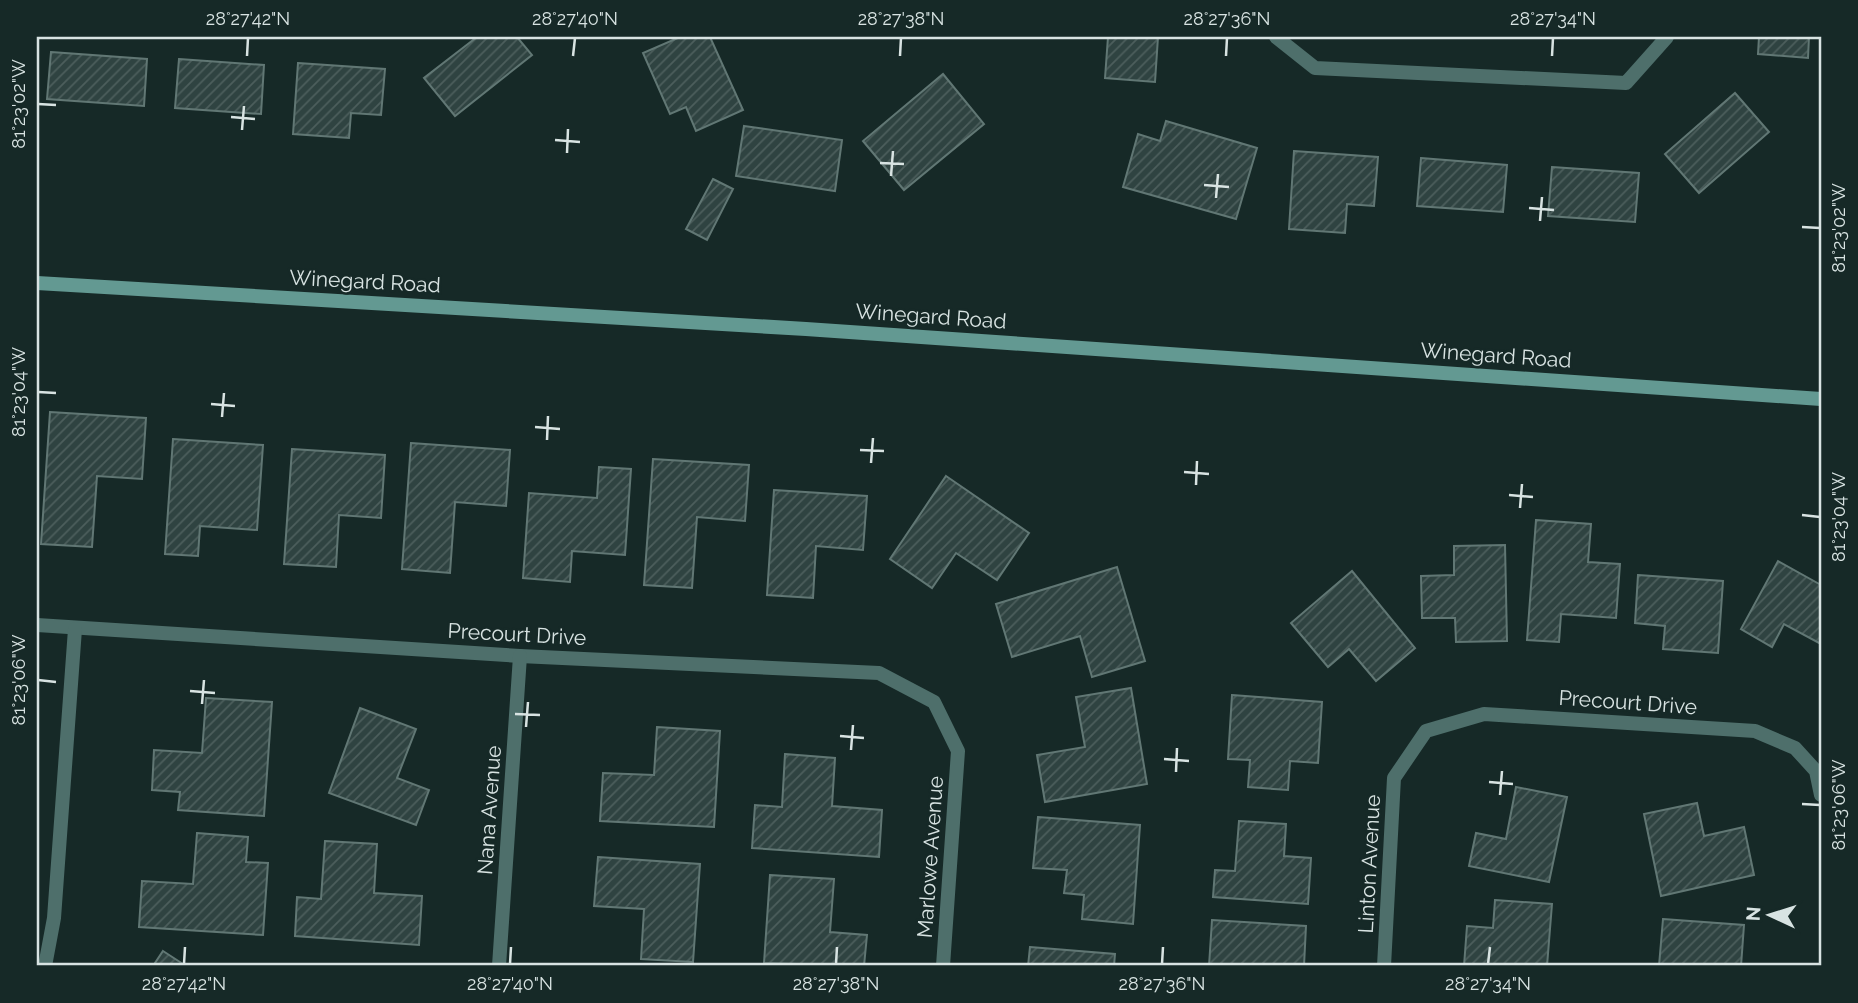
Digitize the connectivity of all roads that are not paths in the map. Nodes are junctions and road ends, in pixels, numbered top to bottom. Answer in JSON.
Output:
{"nodes":[{"id":1,"x":1276,"y":37,"type":"edge"},
{"id":2,"x":1666,"y":37,"type":"edge"},
{"id":3,"x":37,"y":283,"type":"edge"},
{"id":4,"x":1821,"y":399,"type":"edge"},
{"id":5,"x":37,"y":625,"type":"edge"},
{"id":6,"x":75,"y":629,"type":"junction"},
{"id":7,"x":520,"y":656,"type":"junction"},
{"id":8,"x":1426,"y":731,"type":"joint"},
{"id":9,"x":958,"y":751,"type":"joint"},
{"id":10,"x":1821,"y":795,"type":"edge"},
{"id":11,"x":45,"y":966,"type":"edge"},
{"id":12,"x":499,"y":966,"type":"edge"},
{"id":13,"x":943,"y":966,"type":"edge"},
{"id":14,"x":1384,"y":966,"type":"edge"}],
"edges":[{"from":1,"to":2,"type":"street"},
{"from":3,"to":4,"type":"street","name":"Winegard Road"},
{"from":5,"to":6,"type":"street","name":"Precourt Drive"},
{"from":6,"to":7,"type":"street","name":"Precourt Drive"},
{"from":6,"to":11,"type":"street"},
{"from":7,"to":9,"type":"street","name":"Precourt Drive"},
{"from":7,"to":12,"type":"street","name":"Nana Avenue"},
{"from":8,"to":10,"type":"street","name":"Precourt Drive"},
{"from":8,"to":14,"type":"street","name":"Linton Avenue"},
{"from":9,"to":13,"type":"street","name":"Marlowe Avenue"}]}
